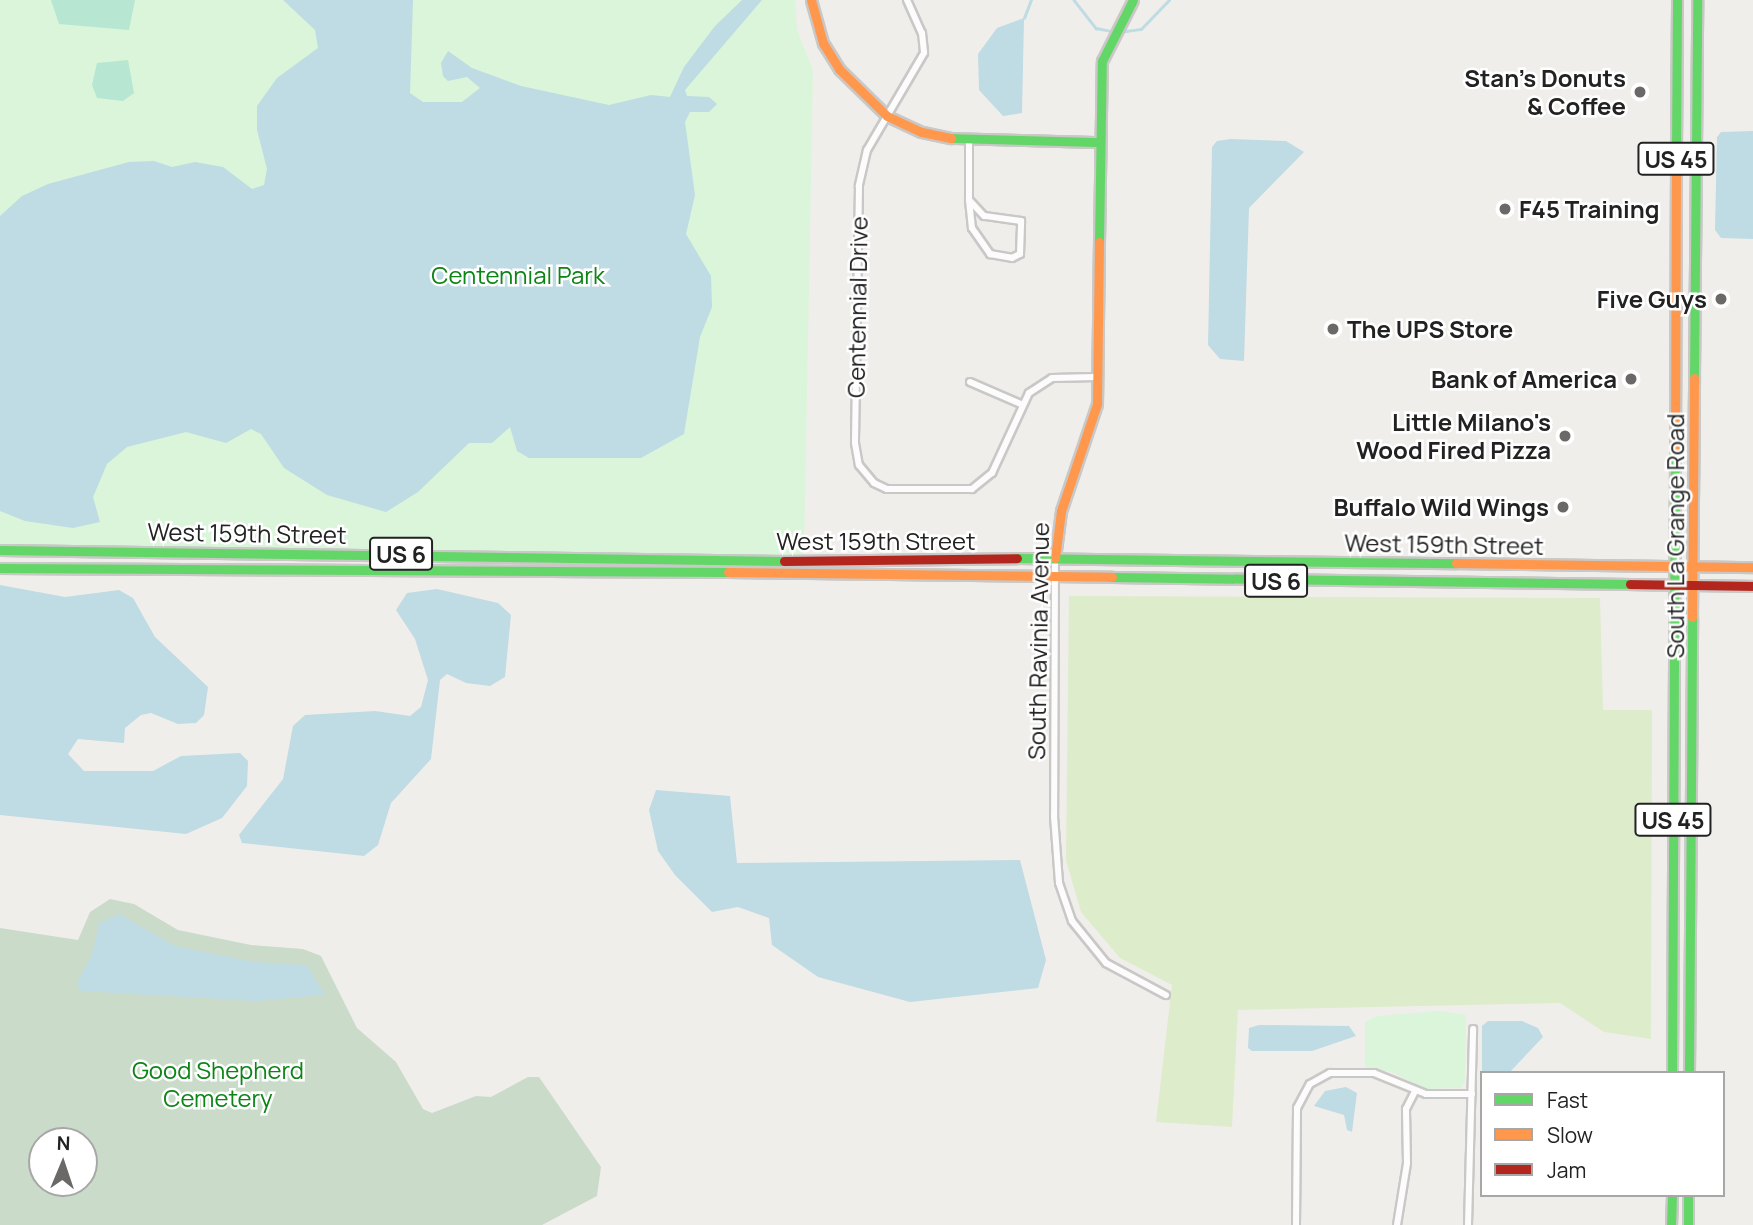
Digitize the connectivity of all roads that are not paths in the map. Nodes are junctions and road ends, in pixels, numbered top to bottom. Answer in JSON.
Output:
{"nodes":[{"id":1,"x":811,"y":0,"type":"edge"},
{"id":2,"x":906,"y":0,"type":"edge"},
{"id":3,"x":1133,"y":0,"type":"edge"},
{"id":4,"x":1677,"y":0,"type":"edge"},
{"id":5,"x":1697,"y":0,"type":"edge"},
{"id":6,"x":887,"y":116,"type":"junction"},
{"id":7,"x":969,"y":142,"type":"junction"},
{"id":8,"x":1098,"y":142,"type":"junction"},
{"id":9,"x":969,"y":200,"type":"junction"},
{"id":10,"x":1096,"y":377,"type":"junction"},
{"id":11,"x":970,"y":383,"type":"dead end"},
{"id":12,"x":1021,"y":404,"type":"junction"},
{"id":13,"x":0,"y":550,"type":"edge"},
{"id":14,"x":250,"y":551,"type":"junction"},
{"id":15,"x":1055,"y":558,"type":"junction"},
{"id":16,"x":1673,"y":566,"type":"junction"},
{"id":17,"x":1694,"y":566,"type":"junction"},
{"id":18,"x":248,"y":567,"type":"junction"},
{"id":19,"x":1753,"y":567,"type":"edge"},
{"id":20,"x":0,"y":568,"type":"edge"},
{"id":21,"x":1055,"y":579,"type":"junction"},
{"id":22,"x":1673,"y":585,"type":"junction"},
{"id":23,"x":1694,"y":586,"type":"junction"},
{"id":24,"x":1753,"y":586,"type":"edge"},
{"id":25,"x":1166,"y":995,"type":"dead end"},
{"id":26,"x":1473,"y":1029,"type":"dead end"},
{"id":27,"x":1672,"y":1071,"type":"edge"},
{"id":28,"x":1689,"y":1071,"type":"edge"},
{"id":29,"x":1415,"y":1091,"type":"junction"},
{"id":30,"x":1472,"y":1094,"type":"junction"},
{"id":31,"x":1672,"y":1197,"type":"edge"},
{"id":32,"x":1688,"y":1197,"type":"edge"},
{"id":33,"x":1296,"y":1225,"type":"edge"},
{"id":34,"x":1397,"y":1225,"type":"edge"},
{"id":35,"x":1468,"y":1225,"type":"edge"},
{"id":36,"x":1671,"y":1225,"type":"edge"},
{"id":37,"x":1688,"y":1225,"type":"edge"}],
"edges":[{"from":1,"to":6,"type":"main road"},
{"from":2,"to":6,"type":"street","name":"Centennial Drive"},
{"from":3,"to":8,"type":"main road","name":"South Ravinia Avenue"},
{"from":4,"to":16,"type":"main road","name":"South La Grange Road","number":"US 45"},
{"from":5,"to":17,"type":"main road","name":"South La Grange Road","number":"US 45"},
{"from":6,"to":7,"type":"main road"},
{"from":6,"to":12,"type":"street","name":"Centennial Drive"},
{"from":7,"to":8,"type":"main road"},
{"from":7,"to":9,"type":"street"},
{"from":8,"to":10,"type":"main road","name":"South Ravinia Avenue"},
{"from":9,"to":9,"type":"street"},
{"from":10,"to":12,"type":"street"},
{"from":10,"to":15,"type":"main road","name":"South Ravinia Avenue"},
{"from":11,"to":12,"type":"street"},
{"from":13,"to":14,"type":"main road","name":"West 159th Street","number":"US 6"},
{"from":14,"to":15,"type":"main road","name":"West 159th Street","number":"US 6"},
{"from":14,"to":18,"type":"main road"},
{"from":15,"to":16,"type":"main road","name":"West 159th Street","number":"US 6"},
{"from":15,"to":21,"type":"street","name":"South Ravinia Avenue"},
{"from":16,"to":17,"type":"main road","name":"West 159th Street","number":"US 6"},
{"from":16,"to":22,"type":"main road","name":"South La Grange Road","number":"US 45"},
{"from":17,"to":19,"type":"main road","name":"West 159th Street","number":"US 6"},
{"from":17,"to":23,"type":"main road","name":"South La Grange Road","number":"US 45"},
{"from":18,"to":20,"type":"main road","name":"West 159th Street","number":"US 6"},
{"from":18,"to":21,"type":"main road","name":"West 159th Street","number":"US 6"},
{"from":21,"to":22,"type":"main road","name":"West 159th Street","number":"US 6"},
{"from":21,"to":25,"type":"street","name":"South Ravinia Avenue"},
{"from":22,"to":23,"type":"main road","name":"West 159th Street","number":"US 6"},
{"from":22,"to":27,"type":"main road","name":"South La Grange Road","number":"US 45"},
{"from":23,"to":24,"type":"main road","name":"West 159th Street","number":"US 6"},
{"from":23,"to":28,"type":"main road","name":"South La Grange Road","number":"US 45"},
{"from":26,"to":30,"type":"street"},
{"from":29,"to":30,"type":"street"},
{"from":29,"to":33,"type":"street"},
{"from":29,"to":34,"type":"street"},
{"from":30,"to":35,"type":"street"},
{"from":31,"to":36,"type":"main road"},
{"from":32,"to":37,"type":"main road"}]}
